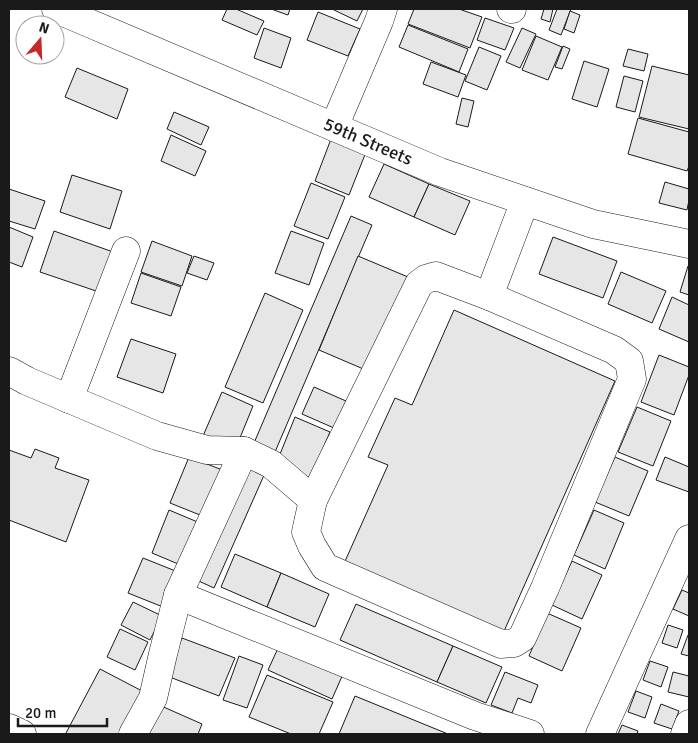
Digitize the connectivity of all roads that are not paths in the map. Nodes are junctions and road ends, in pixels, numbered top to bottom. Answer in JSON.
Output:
{"nodes":[{"id":1,"x":56,"y":9,"type":"edge"},
{"id":2,"x":383,"y":9,"type":"edge"},
{"id":3,"x":334,"y":127,"type":"junction"},
{"id":4,"x":525,"y":201,"type":"junction"},
{"id":5,"x":689,"y":244,"type":"edge"},
{"id":6,"x":126,"y":251,"type":"dead end"},
{"id":7,"x":488,"y":296,"type":"junction"},
{"id":8,"x":9,"y":371,"type":"edge"},
{"id":9,"x":70,"y":399,"type":"junction"},
{"id":10,"x":244,"y":451,"type":"junction"},
{"id":11,"x":313,"y":500,"type":"junction"},
{"id":12,"x":689,"y":539,"type":"edge"},
{"id":13,"x":178,"y":595,"type":"junction"},
{"id":14,"x":689,"y":724,"type":"edge"},
{"id":15,"x":9,"y":728,"type":"edge"},
{"id":16,"x":22,"y":734,"type":"edge"},
{"id":17,"x":133,"y":734,"type":"edge"},
{"id":18,"x":530,"y":734,"type":"edge"},
{"id":19,"x":600,"y":734,"type":"edge"},
{"id":20,"x":685,"y":734,"type":"edge"}],
"edges":[{"from":1,"to":3,"type":"street","name":"59th Streets"},
{"from":2,"to":3,"type":"street"},
{"from":3,"to":4,"type":"street","name":"59th Streets"},
{"from":4,"to":5,"type":"street","name":"59th Streets"},
{"from":4,"to":7,"type":"street"},
{"from":6,"to":9,"type":"street"},
{"from":7,"to":11,"type":"street"},
{"from":7,"to":11,"type":"street"},
{"from":8,"to":9,"type":"street"},
{"from":9,"to":10,"type":"street"},
{"from":10,"to":11,"type":"street"},
{"from":10,"to":13,"type":"street"},
{"from":12,"to":19,"type":"street"},
{"from":13,"to":17,"type":"street"},
{"from":13,"to":18,"type":"street"},
{"from":14,"to":20,"type":"street"},
{"from":15,"to":16,"type":"street"}]}
